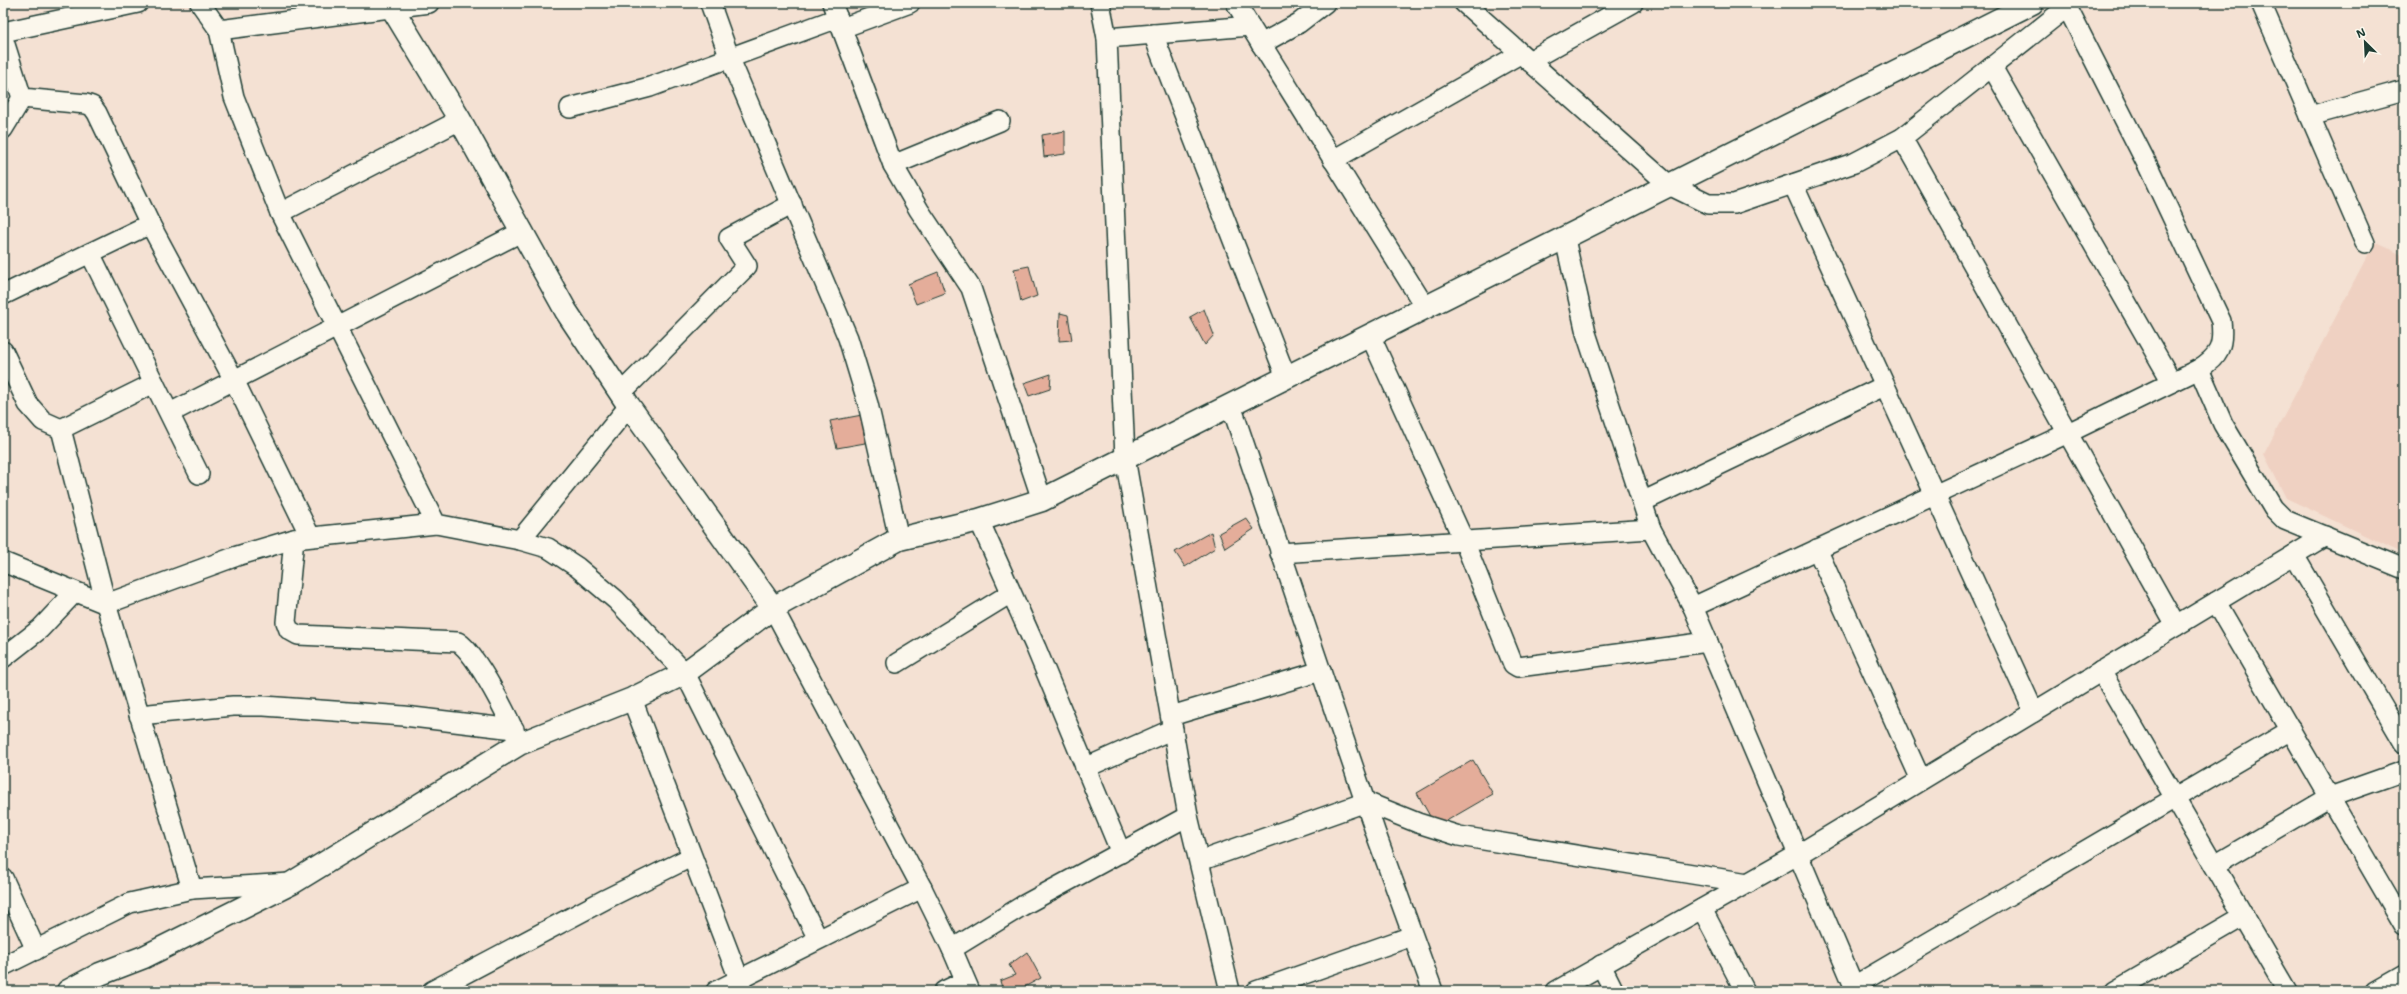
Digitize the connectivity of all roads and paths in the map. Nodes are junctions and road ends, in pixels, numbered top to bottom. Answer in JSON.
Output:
{"nodes":[{"id":1,"x":138,"y":3,"type":"edge"},
{"id":2,"x":200,"y":3,"type":"edge"},
{"id":3,"x":429,"y":3,"type":"edge"},
{"id":4,"x":710,"y":3,"type":"edge"},
{"id":5,"x":910,"y":3,"type":"edge"},
{"id":6,"x":1100,"y":3,"type":"edge"},
{"id":7,"x":1236,"y":3,"type":"edge"},
{"id":8,"x":1324,"y":3,"type":"edge"},
{"id":9,"x":1464,"y":3,"type":"edge"},
{"id":10,"x":1634,"y":3,"type":"edge"},
{"id":11,"x":2032,"y":3,"type":"edge"},
{"id":12,"x":2261,"y":3,"type":"edge"},
{"id":13,"x":390,"y":5,"type":"edge"},
{"id":14,"x":2066,"y":5,"type":"edge"},
{"id":15,"x":837,"y":17,"type":"edge"},
{"id":16,"x":1250,"y":26,"type":"junction"},
{"id":17,"x":219,"y":30,"type":"junction"},
{"id":18,"x":3,"y":32,"type":"edge"},
{"id":19,"x":1153,"y":34,"type":"junction"},
{"id":20,"x":3,"y":38,"type":"edge"},
{"id":21,"x":1107,"y":38,"type":"junction"},
{"id":22,"x":1261,"y":44,"type":"junction"},
{"id":23,"x":1525,"y":57,"type":"junction"},
{"id":24,"x":730,"y":58,"type":"junction"},
{"id":25,"x":1992,"y":66,"type":"junction"},
{"id":26,"x":2404,"y":90,"type":"edge"},
{"id":27,"x":22,"y":98,"type":"junction"},
{"id":28,"x":570,"y":108,"type":"dead end"},
{"id":29,"x":2310,"y":116,"type":"junction"},
{"id":30,"x":460,"y":120,"type":"junction"},
{"id":31,"x":1000,"y":121,"type":"dead end"},
{"id":32,"x":3,"y":129,"type":"edge"},
{"id":33,"x":1902,"y":138,"type":"junction"},
{"id":34,"x":1333,"y":160,"type":"junction"},
{"id":35,"x":894,"y":165,"type":"junction"},
{"id":36,"x":1793,"y":184,"type":"junction"},
{"id":37,"x":1669,"y":185,"type":"junction"},
{"id":38,"x":792,"y":204,"type":"junction"},
{"id":39,"x":280,"y":214,"type":"junction"},
{"id":40,"x":150,"y":224,"type":"junction"},
{"id":41,"x":523,"y":231,"type":"junction"},
{"id":42,"x":1564,"y":239,"type":"junction"},
{"id":43,"x":2365,"y":243,"type":"dead end"},
{"id":44,"x":90,"y":253,"type":"junction"},
{"id":45,"x":3,"y":295,"type":"edge"},
{"id":46,"x":1425,"y":308,"type":"junction"},
{"id":47,"x":336,"y":328,"type":"junction"},
{"id":48,"x":1370,"y":335,"type":"junction"},
{"id":49,"x":3,"y":351,"type":"edge"},
{"id":50,"x":2199,"y":369,"type":"junction"},
{"id":51,"x":1286,"y":377,"type":"junction"},
{"id":52,"x":234,"y":380,"type":"junction"},
{"id":53,"x":2172,"y":382,"type":"junction"},
{"id":54,"x":154,"y":383,"type":"junction"},
{"id":55,"x":1884,"y":386,"type":"junction"},
{"id":56,"x":625,"y":399,"type":"junction"},
{"id":57,"x":1231,"y":405,"type":"junction"},
{"id":58,"x":170,"y":413,"type":"junction"},
{"id":59,"x":61,"y":429,"type":"junction"},
{"id":60,"x":2068,"y":433,"type":"junction"},
{"id":61,"x":1125,"y":458,"type":"junction"},
{"id":62,"x":199,"y":474,"type":"dead end"},
{"id":63,"x":1934,"y":495,"type":"junction"},
{"id":64,"x":1042,"y":500,"type":"junction"},
{"id":65,"x":1642,"y":502,"type":"junction"},
{"id":66,"x":979,"y":520,"type":"junction"},
{"id":67,"x":436,"y":524,"type":"junction"},
{"id":68,"x":1650,"y":530,"type":"junction"},
{"id":69,"x":2325,"y":536,"type":"junction"},
{"id":70,"x":302,"y":538,"type":"junction"},
{"id":71,"x":899,"y":539,"type":"junction"},
{"id":72,"x":520,"y":540,"type":"junction"},
{"id":73,"x":1464,"y":541,"type":"junction"},
{"id":74,"x":1817,"y":549,"type":"junction"},
{"id":75,"x":1280,"y":553,"type":"junction"},
{"id":76,"x":2294,"y":555,"type":"junction"},
{"id":77,"x":3,"y":562,"type":"edge"},
{"id":78,"x":2404,"y":569,"type":"edge"},
{"id":79,"x":74,"y":593,"type":"junction"},
{"id":80,"x":1011,"y":593,"type":"junction"},
{"id":81,"x":2216,"y":602,"type":"junction"},
{"id":82,"x":106,"y":604,"type":"junction"},
{"id":83,"x":1693,"y":607,"type":"junction"},
{"id":84,"x":773,"y":608,"type":"junction"},
{"id":85,"x":2176,"y":626,"type":"junction"},
{"id":86,"x":1708,"y":642,"type":"junction"},
{"id":87,"x":3,"y":658,"type":"edge"},
{"id":88,"x":897,"y":663,"type":"dead end"},
{"id":89,"x":1321,"y":671,"type":"junction"},
{"id":90,"x":2101,"y":671,"type":"junction"},
{"id":91,"x":685,"y":673,"type":"junction"},
{"id":92,"x":632,"y":699,"type":"junction"},
{"id":93,"x":2034,"y":712,"type":"junction"},
{"id":94,"x":139,"y":715,"type":"junction"},
{"id":95,"x":1172,"y":722,"type":"junction"},
{"id":96,"x":2291,"y":730,"type":"junction"},
{"id":97,"x":516,"y":736,"type":"junction"},
{"id":98,"x":2404,"y":743,"type":"edge"},
{"id":99,"x":1085,"y":768,"type":"junction"},
{"id":100,"x":2404,"y":771,"type":"edge"},
{"id":101,"x":1921,"y":780,"type":"junction"},
{"id":102,"x":2330,"y":797,"type":"junction"},
{"id":103,"x":2175,"y":798,"type":"junction"},
{"id":104,"x":1366,"y":802,"type":"junction"},
{"id":105,"x":1188,"y":816,"type":"junction"},
{"id":106,"x":1121,"y":853,"type":"junction"},
{"id":107,"x":1800,"y":854,"type":"junction"},
{"id":108,"x":691,"y":857,"type":"junction"},
{"id":109,"x":1200,"y":862,"type":"junction"},
{"id":110,"x":2214,"y":865,"type":"junction"},
{"id":111,"x":3,"y":878,"type":"edge"},
{"id":112,"x":292,"y":883,"type":"junction"},
{"id":113,"x":1748,"y":883,"type":"junction"},
{"id":114,"x":922,"y":888,"type":"junction"},
{"id":115,"x":192,"y":889,"type":"junction"},
{"id":116,"x":1702,"y":909,"type":"junction"},
{"id":117,"x":2244,"y":916,"type":"junction"},
{"id":118,"x":2404,"y":925,"type":"edge"},
{"id":119,"x":1412,"y":936,"type":"junction"},
{"id":120,"x":818,"y":939,"type":"junction"},
{"id":121,"x":952,"y":949,"type":"junction"},
{"id":122,"x":36,"y":950,"type":"junction"},
{"id":123,"x":4,"y":964,"type":"edge"},
{"id":124,"x":1601,"y":965,"type":"junction"},
{"id":125,"x":2404,"y":975,"type":"edge"},
{"id":126,"x":740,"y":985,"type":"edge"},
{"id":127,"x":967,"y":986,"type":"edge"},
{"id":128,"x":1855,"y":988,"type":"edge"},
{"id":129,"x":68,"y":991,"type":"edge"},
{"id":130,"x":432,"y":991,"type":"edge"},
{"id":131,"x":716,"y":991,"type":"edge"},
{"id":132,"x":944,"y":991,"type":"edge"},
{"id":133,"x":1230,"y":991,"type":"edge"},
{"id":134,"x":1256,"y":991,"type":"edge"},
{"id":135,"x":1433,"y":991,"type":"edge"},
{"id":136,"x":1556,"y":991,"type":"edge"},
{"id":137,"x":1614,"y":991,"type":"edge"},
{"id":138,"x":1745,"y":991,"type":"edge"},
{"id":139,"x":2115,"y":991,"type":"edge"},
{"id":140,"x":2287,"y":991,"type":"edge"},
{"id":141,"x":2376,"y":991,"type":"edge"}],
"edges":[{"from":1,"to":18,"type":"street"},
{"from":2,"to":17,"type":"street"},
{"from":3,"to":13,"type":"street"},
{"from":4,"to":24,"type":"street"},
{"from":5,"to":15,"type":"street"},
{"from":6,"to":21,"type":"street"},
{"from":7,"to":16,"type":"street"},
{"from":8,"to":22,"type":"street"},
{"from":9,"to":23,"type":"street"},
{"from":10,"to":23,"type":"street"},
{"from":11,"to":37,"type":"street"},
{"from":12,"to":29,"type":"street"},
{"from":13,"to":17,"type":"street"},
{"from":13,"to":30,"type":"street"},
{"from":14,"to":25,"type":"street"},
{"from":14,"to":50,"type":"street"},
{"from":15,"to":24,"type":"street"},
{"from":15,"to":35,"type":"street"},
{"from":16,"to":19,"type":"street"},
{"from":16,"to":22,"type":"street"},
{"from":17,"to":39,"type":"street"},
{"from":19,"to":21,"type":"street"},
{"from":19,"to":51,"type":"street"},
{"from":20,"to":27,"type":"street"},
{"from":21,"to":61,"type":"street"},
{"from":22,"to":34,"type":"street"},
{"from":23,"to":34,"type":"street"},
{"from":23,"to":37,"type":"street"},
{"from":24,"to":28,"type":"street"},
{"from":24,"to":38,"type":"street"},
{"from":25,"to":33,"type":"street"},
{"from":25,"to":53,"type":"street"},
{"from":26,"to":29,"type":"street"},
{"from":27,"to":32,"type":"street"},
{"from":27,"to":40,"type":"street"},
{"from":29,"to":43,"type":"street"},
{"from":30,"to":39,"type":"street"},
{"from":30,"to":41,"type":"street"},
{"from":31,"to":35,"type":"street"},
{"from":33,"to":36,"type":"street"},
{"from":33,"to":60,"type":"street"},
{"from":34,"to":46,"type":"street"},
{"from":35,"to":64,"type":"street"},
{"from":36,"to":37,"type":"street"},
{"from":36,"to":55,"type":"street"},
{"from":37,"to":42,"type":"street"},
{"from":38,"to":56,"type":"street"},
{"from":38,"to":71,"type":"street"},
{"from":39,"to":47,"type":"street"},
{"from":40,"to":44,"type":"street"},
{"from":40,"to":52,"type":"street"},
{"from":41,"to":47,"type":"street"},
{"from":41,"to":56,"type":"street"},
{"from":42,"to":46,"type":"street"},
{"from":42,"to":65,"type":"street"},
{"from":44,"to":45,"type":"street"},
{"from":44,"to":54,"type":"street"},
{"from":46,"to":48,"type":"street"},
{"from":47,"to":52,"type":"street"},
{"from":47,"to":67,"type":"street"},
{"from":48,"to":51,"type":"street"},
{"from":48,"to":73,"type":"street"},
{"from":49,"to":59,"type":"street"},
{"from":50,"to":53,"type":"street"},
{"from":50,"to":69,"type":"street"},
{"from":51,"to":57,"type":"street"},
{"from":52,"to":58,"type":"street"},
{"from":52,"to":70,"type":"street"},
{"from":53,"to":60,"type":"street"},
{"from":54,"to":58,"type":"street"},
{"from":54,"to":59,"type":"street"},
{"from":55,"to":63,"type":"street"},
{"from":55,"to":65,"type":"street"},
{"from":56,"to":72,"type":"street"},
{"from":56,"to":84,"type":"street"},
{"from":57,"to":61,"type":"street"},
{"from":57,"to":75,"type":"street"},
{"from":58,"to":62,"type":"street"},
{"from":59,"to":82,"type":"street"},
{"from":60,"to":63,"type":"street"},
{"from":60,"to":85,"type":"street"},
{"from":61,"to":64,"type":"street"},
{"from":61,"to":95,"type":"street"},
{"from":63,"to":74,"type":"street"},
{"from":63,"to":93,"type":"street"},
{"from":64,"to":66,"type":"street"},
{"from":65,"to":68,"type":"street"},
{"from":66,"to":71,"type":"street"},
{"from":66,"to":80,"type":"street"},
{"from":67,"to":70,"type":"street"},
{"from":67,"to":72,"type":"street"},
{"from":68,"to":73,"type":"street"},
{"from":68,"to":83,"type":"street"},
{"from":69,"to":76,"type":"street"},
{"from":69,"to":78,"type":"street"},
{"from":70,"to":82,"type":"street"},
{"from":70,"to":97,"type":"street"},
{"from":71,"to":84,"type":"street"},
{"from":72,"to":91,"type":"street"},
{"from":73,"to":75,"type":"street"},
{"from":73,"to":86,"type":"street"},
{"from":74,"to":83,"type":"street"},
{"from":74,"to":101,"type":"street"},
{"from":75,"to":89,"type":"street"},
{"from":76,"to":81,"type":"street"},
{"from":76,"to":98,"type":"street"},
{"from":77,"to":79,"type":"street"},
{"from":79,"to":82,"type":"street"},
{"from":79,"to":87,"type":"street"},
{"from":80,"to":88,"type":"street"},
{"from":80,"to":99,"type":"street"},
{"from":81,"to":85,"type":"street"},
{"from":81,"to":96,"type":"street"},
{"from":82,"to":94,"type":"street"},
{"from":83,"to":86,"type":"street"},
{"from":84,"to":91,"type":"street"},
{"from":84,"to":114,"type":"street"},
{"from":85,"to":90,"type":"street"},
{"from":86,"to":107,"type":"street"},
{"from":89,"to":95,"type":"street"},
{"from":89,"to":104,"type":"street"},
{"from":90,"to":93,"type":"street"},
{"from":90,"to":103,"type":"street"},
{"from":91,"to":92,"type":"street"},
{"from":91,"to":120,"type":"street"},
{"from":92,"to":97,"type":"street"},
{"from":92,"to":108,"type":"street"},
{"from":93,"to":101,"type":"street"},
{"from":94,"to":97,"type":"street"},
{"from":94,"to":115,"type":"street"},
{"from":95,"to":99,"type":"street"},
{"from":95,"to":105,"type":"street"},
{"from":96,"to":102,"type":"street"},
{"from":96,"to":103,"type":"street"},
{"from":97,"to":112,"type":"street"},
{"from":99,"to":106,"type":"street"},
{"from":100,"to":102,"type":"street"},
{"from":101,"to":107,"type":"street"},
{"from":102,"to":110,"type":"street"},
{"from":102,"to":118,"type":"street"},
{"from":103,"to":110,"type":"street"},
{"from":103,"to":128,"type":"street"},
{"from":104,"to":109,"type":"street"},
{"from":104,"to":113,"type":"street"},
{"from":104,"to":119,"type":"street"},
{"from":105,"to":106,"type":"street"},
{"from":105,"to":109,"type":"street"},
{"from":106,"to":121,"type":"street"},
{"from":107,"to":113,"type":"street"},
{"from":107,"to":128,"type":"street"},
{"from":108,"to":126,"type":"street"},
{"from":108,"to":130,"type":"street"},
{"from":109,"to":133,"type":"street"},
{"from":110,"to":117,"type":"street"},
{"from":111,"to":122,"type":"street"},
{"from":112,"to":115,"type":"street"},
{"from":112,"to":129,"type":"street"},
{"from":113,"to":116,"type":"street"},
{"from":114,"to":120,"type":"street"},
{"from":114,"to":121,"type":"street"},
{"from":115,"to":122,"type":"street"},
{"from":116,"to":124,"type":"street"},
{"from":116,"to":138,"type":"street"},
{"from":117,"to":139,"type":"street"},
{"from":117,"to":140,"type":"street"},
{"from":119,"to":134,"type":"street"},
{"from":119,"to":135,"type":"street"},
{"from":120,"to":126,"type":"street"},
{"from":121,"to":127,"type":"street"},
{"from":122,"to":123,"type":"street"},
{"from":124,"to":136,"type":"street"},
{"from":124,"to":137,"type":"street"},
{"from":125,"to":141,"type":"street"},
{"from":126,"to":131,"type":"street"},
{"from":127,"to":132,"type":"street"}]}
